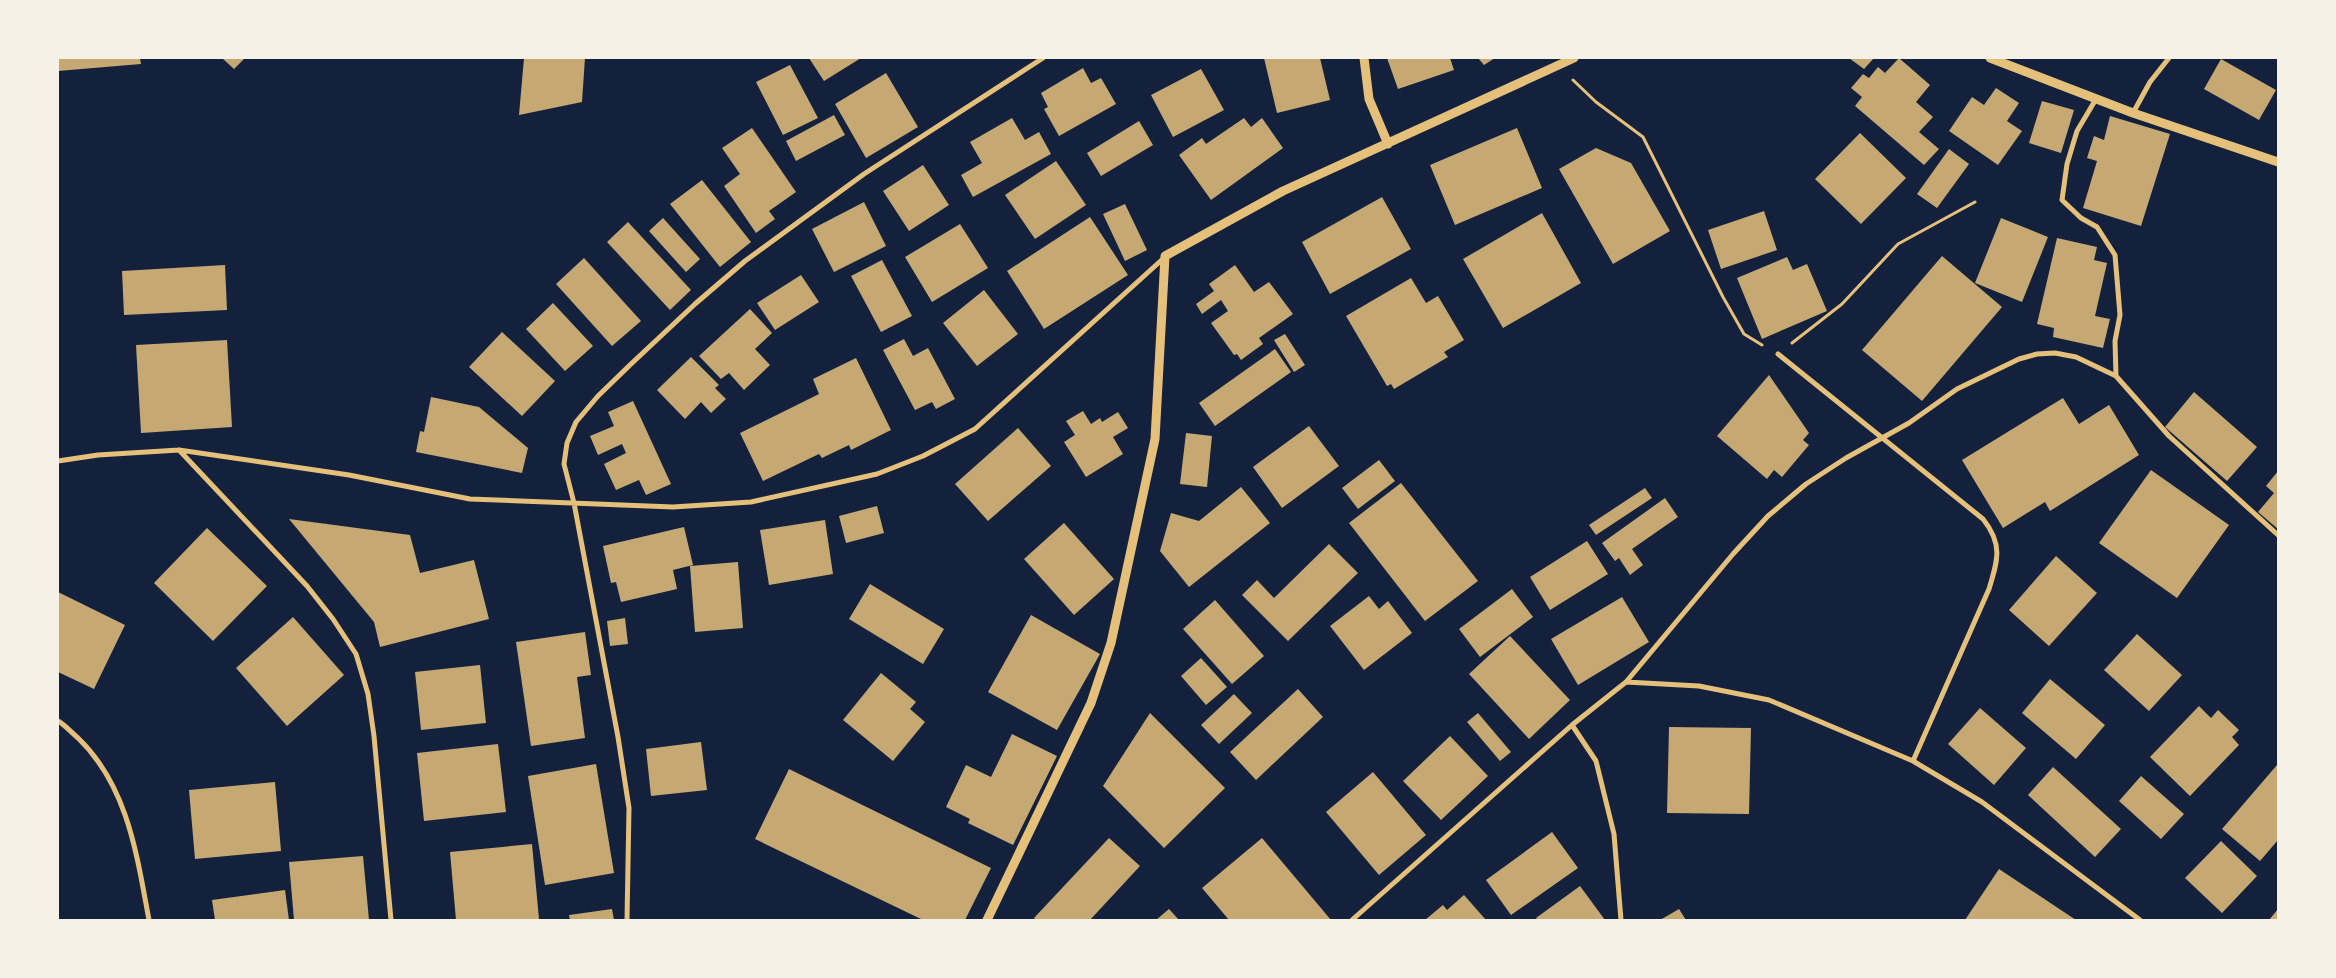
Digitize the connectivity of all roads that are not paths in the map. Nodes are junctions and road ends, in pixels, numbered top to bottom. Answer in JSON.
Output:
{"nodes":[{"id":1,"x":1044,"y":58,"type":"edge"},
{"id":2,"x":1364,"y":58,"type":"edge"},
{"id":3,"x":1574,"y":58,"type":"edge"},
{"id":4,"x":1990,"y":58,"type":"edge"},
{"id":5,"x":2170,"y":58,"type":"edge"},
{"id":6,"x":2097,"y":98,"type":"junction"},
{"id":7,"x":2133,"y":113,"type":"junction"},
{"id":8,"x":1388,"y":144,"type":"junction"},
{"id":9,"x":2278,"y":162,"type":"edge"},
{"id":10,"x":1165,"y":256,"type":"junction"},
{"id":11,"x":1778,"y":354,"type":"road end"},
{"id":12,"x":2116,"y":376,"type":"junction"},
{"id":13,"x":1882,"y":438,"type":"junction"},
{"id":14,"x":179,"y":450,"type":"junction"},
{"id":15,"x":58,"y":461,"type":"edge"},
{"id":16,"x":574,"y":503,"type":"junction"},
{"id":17,"x":2278,"y":535,"type":"edge"},
{"id":18,"x":1626,"y":682,"type":"junction"},
{"id":19,"x":58,"y":721,"type":"edge"},
{"id":20,"x":1572,"y":725,"type":"junction"},
{"id":21,"x":1913,"y":761,"type":"junction"},
{"id":22,"x":149,"y":920,"type":"edge"},
{"id":23,"x":391,"y":920,"type":"edge"},
{"id":24,"x":627,"y":920,"type":"edge"},
{"id":25,"x":987,"y":920,"type":"edge"},
{"id":26,"x":1352,"y":920,"type":"edge"},
{"id":27,"x":1622,"y":920,"type":"edge"},
{"id":28,"x":2140,"y":920,"type":"edge"}],
"edges":[{"from":1,"to":16,"type":"street"},
{"from":2,"to":8,"type":"street"},
{"from":3,"to":8,"type":"street"},
{"from":4,"to":6,"type":"street"},
{"from":5,"to":7,"type":"street"},
{"from":6,"to":7,"type":"street"},
{"from":6,"to":12,"type":"street"},
{"from":7,"to":9,"type":"street"},
{"from":8,"to":10,"type":"street"},
{"from":10,"to":16,"type":"street"},
{"from":10,"to":25,"type":"street"},
{"from":11,"to":13,"type":"street"},
{"from":12,"to":13,"type":"street"},
{"from":12,"to":17,"type":"street"},
{"from":13,"to":18,"type":"street"},
{"from":13,"to":21,"type":"street"},
{"from":14,"to":15,"type":"street"},
{"from":14,"to":16,"type":"street"},
{"from":14,"to":23,"type":"street"},
{"from":16,"to":24,"type":"street"},
{"from":18,"to":20,"type":"street"},
{"from":18,"to":21,"type":"street"},
{"from":19,"to":22,"type":"street"},
{"from":20,"to":26,"type":"street"},
{"from":20,"to":27,"type":"street"},
{"from":21,"to":28,"type":"street"}]}
